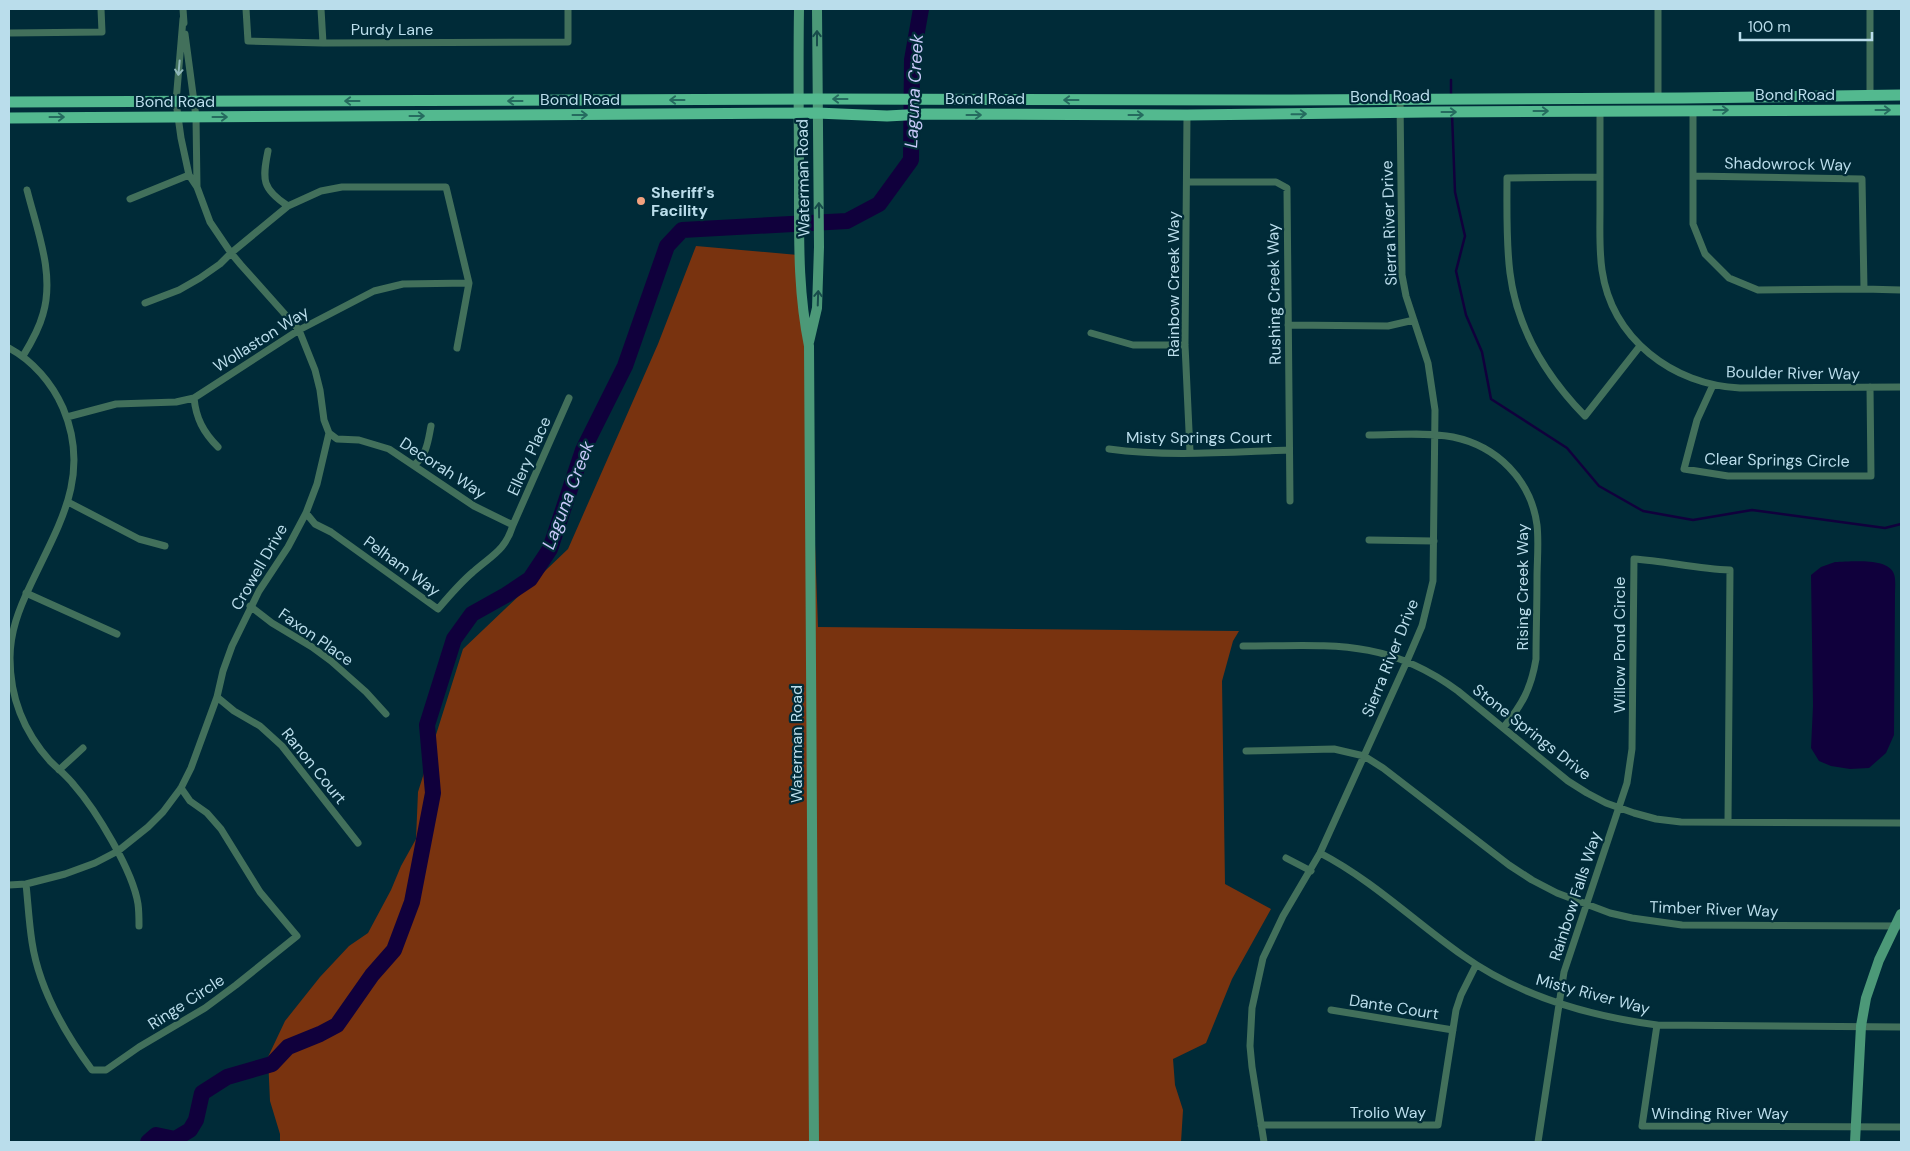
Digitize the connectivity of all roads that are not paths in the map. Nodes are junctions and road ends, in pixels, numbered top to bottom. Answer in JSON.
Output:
{"nodes":[{"id":1,"x":100,"y":9,"type":"edge"},
{"id":2,"x":183,"y":9,"type":"edge"},
{"id":3,"x":246,"y":9,"type":"edge"},
{"id":4,"x":321,"y":9,"type":"edge"},
{"id":5,"x":568,"y":9,"type":"edge"},
{"id":6,"x":800,"y":9,"type":"edge"},
{"id":7,"x":817,"y":9,"type":"edge"},
{"id":8,"x":1658,"y":9,"type":"edge"},
{"id":9,"x":1870,"y":9,"type":"edge"},
{"id":10,"x":183,"y":19,"type":"junction"},
{"id":11,"x":9,"y":33,"type":"edge"},
{"id":12,"x":323,"y":43,"type":"junction"},
{"id":13,"x":1901,"y":95,"type":"edge"},
{"id":14,"x":1870,"y":96,"type":"junction"},
{"id":15,"x":1658,"y":98,"type":"junction"},
{"id":16,"x":1683,"y":98,"type":"junction"},
{"id":17,"x":798,"y":99,"type":"junction"},
{"id":18,"x":817,"y":99,"type":"junction"},
{"id":19,"x":1400,"y":99,"type":"junction"},
{"id":20,"x":1292,"y":100,"type":"junction"},
{"id":21,"x":9,"y":102,"type":"edge"},
{"id":22,"x":176,"y":102,"type":"junction"},
{"id":23,"x":194,"y":102,"type":"junction"},
{"id":24,"x":1693,"y":110,"type":"junction"},
{"id":25,"x":1901,"y":110,"type":"edge"},
{"id":26,"x":1600,"y":111,"type":"junction"},
{"id":27,"x":1400,"y":112,"type":"junction"},
{"id":28,"x":798,"y":113,"type":"junction"},
{"id":29,"x":817,"y":113,"type":"junction"},
{"id":30,"x":1187,"y":115,"type":"junction"},
{"id":31,"x":178,"y":117,"type":"junction"},
{"id":32,"x":196,"y":117,"type":"junction"},
{"id":33,"x":9,"y":118,"type":"edge"},
{"id":34,"x":268,"y":151,"type":"dead end"},
{"id":35,"x":189,"y":175,"type":"junction"},
{"id":36,"x":1694,"y":176,"type":"junction"},
{"id":37,"x":1600,"y":177,"type":"junction"},
{"id":38,"x":1188,"y":182,"type":"junction"},
{"id":39,"x":197,"y":187,"type":"junction"},
{"id":40,"x":27,"y":190,"type":"dead end"},
{"id":41,"x":130,"y":199,"type":"dead end"},
{"id":42,"x":288,"y":206,"type":"junction"},
{"id":43,"x":232,"y":253,"type":"junction"},
{"id":44,"x":470,"y":283,"type":"junction"},
{"id":45,"x":1864,"y":289,"type":"junction"},
{"id":46,"x":1901,"y":290,"type":"edge"},
{"id":47,"x":145,"y":303,"type":"dead end"},
{"id":48,"x":1414,"y":320,"type":"junction"},
{"id":49,"x":1288,"y":325,"type":"junction"},
{"id":50,"x":299,"y":330,"type":"junction"},
{"id":51,"x":1091,"y":333,"type":"dead end"},
{"id":52,"x":1185,"y":345,"type":"junction"},
{"id":53,"x":809,"y":346,"type":"junction"},
{"id":54,"x":1640,"y":346,"type":"junction"},
{"id":55,"x":9,"y":348,"type":"edge"},
{"id":56,"x":457,"y":348,"type":"dead end"},
{"id":57,"x":24,"y":356,"type":"junction"},
{"id":58,"x":1713,"y":385,"type":"junction"},
{"id":59,"x":1870,"y":387,"type":"junction"},
{"id":60,"x":1901,"y":387,"type":"edge"},
{"id":61,"x":194,"y":398,"type":"junction"},
{"id":62,"x":569,"y":398,"type":"dead end"},
{"id":63,"x":67,"y":417,"type":"junction"},
{"id":64,"x":431,"y":426,"type":"dead end"},
{"id":65,"x":329,"y":433,"type":"junction"},
{"id":66,"x":1369,"y":435,"type":"dead end"},
{"id":67,"x":1435,"y":436,"type":"junction"},
{"id":68,"x":218,"y":447,"type":"dead end"},
{"id":69,"x":1109,"y":449,"type":"dead end"},
{"id":70,"x":1289,"y":450,"type":"junction"},
{"id":71,"x":1190,"y":452,"type":"junction"},
{"id":72,"x":414,"y":465,"type":"junction"},
{"id":73,"x":1290,"y":501,"type":"dead end"},
{"id":74,"x":68,"y":502,"type":"junction"},
{"id":75,"x":306,"y":513,"type":"junction"},
{"id":76,"x":513,"y":525,"type":"junction"},
{"id":77,"x":1369,"y":540,"type":"dead end"},
{"id":78,"x":1434,"y":540,"type":"junction"},
{"id":79,"x":164,"y":546,"type":"dead end"},
{"id":80,"x":26,"y":593,"type":"junction"},
{"id":81,"x":250,"y":606,"type":"junction"},
{"id":82,"x":117,"y":634,"type":"dead end"},
{"id":83,"x":1243,"y":646,"type":"dead end"},
{"id":84,"x":1407,"y":661,"type":"junction"},
{"id":85,"x":217,"y":697,"type":"junction"},
{"id":86,"x":386,"y":714,"type":"dead end"},
{"id":87,"x":1503,"y":728,"type":"junction"},
{"id":88,"x":83,"y":748,"type":"dead end"},
{"id":89,"x":1246,"y":751,"type":"dead end"},
{"id":90,"x":1364,"y":756,"type":"junction"},
{"id":91,"x":59,"y":770,"type":"junction"},
{"id":92,"x":181,"y":788,"type":"junction"},
{"id":93,"x":1619,"y":808,"type":"junction"},
{"id":94,"x":1728,"y":822,"type":"junction"},
{"id":95,"x":1901,"y":823,"type":"edge"},
{"id":96,"x":358,"y":843,"type":"dead end"},
{"id":97,"x":118,"y":851,"type":"junction"},
{"id":98,"x":1320,"y":853,"type":"junction"},
{"id":99,"x":1286,"y":858,"type":"dead end"},
{"id":100,"x":1310,"y":871,"type":"junction"},
{"id":101,"x":26,"y":884,"type":"junction"},
{"id":102,"x":9,"y":885,"type":"edge"},
{"id":103,"x":1585,"y":905,"type":"junction"},
{"id":104,"x":1901,"y":914,"type":"edge"},
{"id":105,"x":139,"y":926,"type":"dead end"},
{"id":106,"x":1899,"y":926,"type":"edge"},
{"id":107,"x":1476,"y":965,"type":"junction"},
{"id":108,"x":1559,"y":1002,"type":"junction"},
{"id":109,"x":1331,"y":1010,"type":"dead end"},
{"id":110,"x":1657,"y":1025,"type":"junction"},
{"id":111,"x":1861,"y":1026,"type":"junction"},
{"id":112,"x":1901,"y":1026,"type":"edge"},
{"id":113,"x":1453,"y":1030,"type":"junction"},
{"id":114,"x":1261,"y":1125,"type":"junction"},
{"id":115,"x":1856,"y":1127,"type":"junction"},
{"id":116,"x":1901,"y":1127,"type":"edge"},
{"id":117,"x":814,"y":1142,"type":"edge"},
{"id":118,"x":1264,"y":1142,"type":"edge"},
{"id":119,"x":1538,"y":1142,"type":"edge"},
{"id":120,"x":1855,"y":1142,"type":"edge"}],
"edges":[{"from":1,"to":11,"type":"street"},
{"from":2,"to":10,"type":"street"},
{"from":3,"to":12,"type":"street","name":"Purdy Lane"},
{"from":4,"to":12,"type":"street"},
{"from":5,"to":12,"type":"street","name":"Purdy Lane"},
{"from":6,"to":17,"type":"main road","name":"Waterman Road"},
{"from":18,"to":7,"type":"main road","name":"Waterman Road","one_way":true},
{"from":8,"to":15,"type":"street"},
{"from":9,"to":14,"type":"street"},
{"from":10,"to":22,"type":"street","name":"Crowell Drive","one_way":true},
{"from":10,"to":23,"type":"street","name":"Crowell Drive"},
{"from":13,"to":14,"type":"main road","name":"Bond Road"},
{"from":14,"to":16,"type":"main road","name":"Bond Road"},
{"from":15,"to":16,"type":"main road","name":"Bond Road"},
{"from":15,"to":19,"type":"main road","name":"Bond Road"},
{"from":16,"to":26,"type":"main road"},
{"from":17,"to":18,"type":"main road","name":"Bond Road"},
{"from":17,"to":23,"type":"main road","name":"Bond Road","one_way":true},
{"from":17,"to":28,"type":"main road","name":"Waterman Road"},
{"from":20,"to":18,"type":"main road","name":"Bond Road","one_way":true},
{"from":18,"to":29,"type":"main road","name":"Waterman Road"},
{"from":19,"to":20,"type":"main road","name":"Bond Road"},
{"from":19,"to":27,"type":"street","name":"Sierra River Drive"},
{"from":20,"to":30,"type":"main road"},
{"from":21,"to":22,"type":"main road","name":"Bond Road"},
{"from":22,"to":23,"type":"main road","name":"Bond Road"},
{"from":22,"to":31,"type":"street","name":"Crowell Drive"},
{"from":23,"to":32,"type":"street","name":"Crowell Drive"},
{"from":24,"to":25,"type":"main road","name":"Bond Road","one_way":true},
{"from":24,"to":26,"type":"main road","name":"Bond Road"},
{"from":24,"to":36,"type":"street"},
{"from":27,"to":26,"type":"main road","name":"Bond Road","one_way":true},
{"from":26,"to":37,"type":"street","name":"Boulder River Way"},
{"from":30,"to":27,"type":"main road","name":"Bond Road","one_way":true},
{"from":27,"to":48,"type":"street","name":"Sierra River Drive"},
{"from":28,"to":29,"type":"main road","name":"Bond Road"},
{"from":32,"to":28,"type":"main road","name":"Bond Road","one_way":true},
{"from":28,"to":53,"type":"main road","name":"Waterman Road"},
{"from":29,"to":30,"type":"main road","name":"Bond Road","one_way":true},
{"from":53,"to":29,"type":"main road","name":"Waterman Road","one_way":true},
{"from":30,"to":38,"type":"street","name":"Rainbow Creek Way"},
{"from":31,"to":32,"type":"main road","name":"Bond Road"},
{"from":33,"to":31,"type":"main road","name":"Bond Road","one_way":true},
{"from":31,"to":35,"type":"street","name":"Crowell Drive"},
{"from":32,"to":39,"type":"street","name":"Crowell Drive"},
{"from":34,"to":42,"type":"street"},
{"from":35,"to":39,"type":"street","name":"Crowell Drive"},
{"from":35,"to":41,"type":"street"},
{"from":36,"to":45,"type":"street"},
{"from":36,"to":45,"type":"street","name":"Shadowrock Way"},
{"from":37,"to":54,"type":"street","name":"Boulder River Way"},
{"from":37,"to":54,"type":"street"},
{"from":38,"to":49,"type":"street","name":"Rushing Creek Way"},
{"from":38,"to":52,"type":"street","name":"Rainbow Creek Way"},
{"from":39,"to":43,"type":"street","name":"Crowell Drive"},
{"from":40,"to":57,"type":"street"},
{"from":42,"to":43,"type":"street"},
{"from":42,"to":44,"type":"street"},
{"from":43,"to":47,"type":"street"},
{"from":43,"to":50,"type":"street","name":"Crowell Drive"},
{"from":44,"to":50,"type":"street","name":"Wollaston Way"},
{"from":44,"to":56,"type":"street"},
{"from":45,"to":46,"type":"street"},
{"from":48,"to":49,"type":"street"},
{"from":48,"to":67,"type":"street","name":"Sierra River Drive"},
{"from":49,"to":70,"type":"street","name":"Rushing Creek Way"},
{"from":50,"to":61,"type":"street","name":"Wollaston Way"},
{"from":50,"to":65,"type":"street","name":"Crowell Drive"},
{"from":51,"to":52,"type":"street"},
{"from":52,"to":71,"type":"street","name":"Rainbow Creek Way"},
{"from":53,"to":117,"type":"main road","name":"Waterman Road"},
{"from":54,"to":58,"type":"street","name":"Boulder River Way"},
{"from":55,"to":57,"type":"street"},
{"from":57,"to":63,"type":"street"},
{"from":58,"to":59,"type":"street","name":"Boulder River Way"},
{"from":58,"to":59,"type":"street","name":"Clear Springs Circle"},
{"from":59,"to":60,"type":"street","name":"Boulder River Way"},
{"from":61,"to":63,"type":"street","name":"Wollaston Way"},
{"from":61,"to":68,"type":"street"},
{"from":62,"to":76,"type":"street","name":"Ellery Place"},
{"from":63,"to":74,"type":"street"},
{"from":64,"to":72,"type":"street"},
{"from":65,"to":72,"type":"street","name":"Decorah Way"},
{"from":65,"to":75,"type":"street","name":"Crowell Drive"},
{"from":66,"to":67,"type":"street","name":"Rising Creek Way"},
{"from":67,"to":78,"type":"street","name":"Sierra River Drive"},
{"from":67,"to":87,"type":"street","name":"Rising Creek Way"},
{"from":69,"to":71,"type":"street","name":"Misty Springs Court"},
{"from":70,"to":71,"type":"street","name":"Misty Springs Court"},
{"from":70,"to":73,"type":"street","name":"Rushing Creek Way"},
{"from":72,"to":76,"type":"street","name":"Decorah Way"},
{"from":74,"to":79,"type":"street"},
{"from":74,"to":80,"type":"street"},
{"from":75,"to":76,"type":"street","name":"Pelham Way"},
{"from":75,"to":81,"type":"street","name":"Crowell Drive"},
{"from":77,"to":78,"type":"street"},
{"from":78,"to":84,"type":"street","name":"Sierra River Drive"},
{"from":80,"to":82,"type":"street"},
{"from":80,"to":91,"type":"street"},
{"from":81,"to":85,"type":"street","name":"Crowell Drive"},
{"from":81,"to":86,"type":"street","name":"Faxon Place"},
{"from":83,"to":84,"type":"street","name":"Stone Springs Drive"},
{"from":84,"to":87,"type":"street","name":"Stone Springs Drive"},
{"from":84,"to":90,"type":"street","name":"Sierra River Drive"},
{"from":85,"to":92,"type":"street","name":"Crowell Drive"},
{"from":85,"to":96,"type":"street","name":"Ranon Court"},
{"from":87,"to":93,"type":"street","name":"Stone Springs Drive"},
{"from":88,"to":91,"type":"street"},
{"from":89,"to":90,"type":"street","name":"Timber River Way"},
{"from":90,"to":98,"type":"street","name":"Sierra River Drive"},
{"from":90,"to":103,"type":"street","name":"Timber River Way"},
{"from":91,"to":97,"type":"street"},
{"from":92,"to":97,"type":"street","name":"Crowell Drive"},
{"from":92,"to":101,"type":"street","name":"Ringe Circle"},
{"from":93,"to":94,"type":"street","name":"Stone Springs Drive"},
{"from":93,"to":94,"type":"street","name":"Willow Pond Circle"},
{"from":93,"to":103,"type":"street","name":"Rainbow Falls Way"},
{"from":94,"to":95,"type":"street","name":"Stone Springs Drive"},
{"from":97,"to":101,"type":"street","name":"Crowell Drive"},
{"from":97,"to":105,"type":"street"},
{"from":98,"to":100,"type":"street","name":"Sierra River Drive"},
{"from":98,"to":107,"type":"street","name":"Misty River Way"},
{"from":99,"to":100,"type":"street"},
{"from":100,"to":114,"type":"street","name":"Sierra River Drive"},
{"from":101,"to":102,"type":"street","name":"Crowell Drive"},
{"from":103,"to":106,"type":"street","name":"Timber River Way"},
{"from":103,"to":108,"type":"street","name":"Rainbow Falls Way"},
{"from":104,"to":106,"type":"main road"},
{"from":106,"to":111,"type":"main road"},
{"from":107,"to":108,"type":"street","name":"Misty River Way"},
{"from":107,"to":113,"type":"street","name":"Trolio Way"},
{"from":108,"to":110,"type":"street","name":"Misty River Way"},
{"from":108,"to":119,"type":"street","name":"Rainbow Falls Way"},
{"from":109,"to":113,"type":"street","name":"Dante Court"},
{"from":110,"to":111,"type":"street","name":"Misty River Way"},
{"from":110,"to":115,"type":"street","name":"Winding River Way"},
{"from":111,"to":112,"type":"street","name":"Misty River Way"},
{"from":111,"to":115,"type":"main road"},
{"from":113,"to":114,"type":"street","name":"Trolio Way"},
{"from":114,"to":118,"type":"street","name":"Sierra River Drive"},
{"from":115,"to":116,"type":"street","name":"Winding River Way"},
{"from":115,"to":120,"type":"main road"}]}
